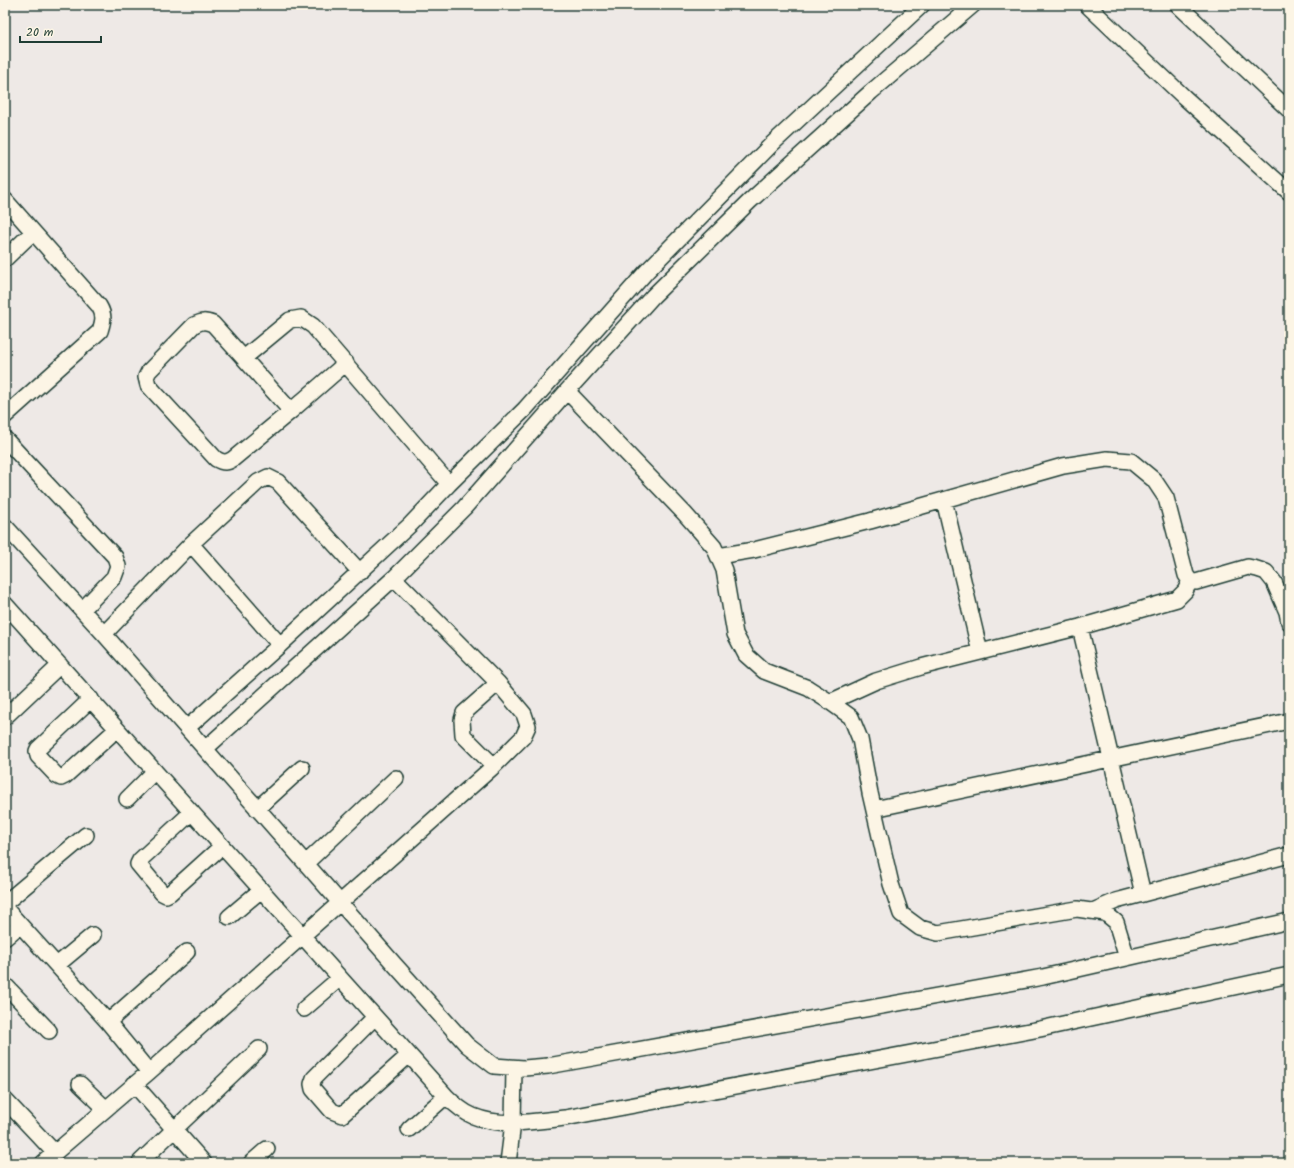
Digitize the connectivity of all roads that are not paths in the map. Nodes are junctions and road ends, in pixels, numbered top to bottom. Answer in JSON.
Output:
{"nodes":[{"id":1,"x":922,"y":5,"type":"edge"},
{"id":2,"x":973,"y":5,"type":"edge"},
{"id":3,"x":1087,"y":5,"type":"edge"},
{"id":4,"x":1178,"y":5,"type":"edge"},
{"id":5,"x":1289,"y":110,"type":"edge"},
{"id":6,"x":1289,"y":192,"type":"edge"},
{"id":7,"x":5,"y":200,"type":"edge"},
{"id":8,"x":33,"y":232,"type":"junction"},
{"id":9,"x":5,"y":260,"type":"edge"},
{"id":10,"x":244,"y":358,"type":"junction"},
{"id":11,"x":346,"y":363,"type":"junction"},
{"id":12,"x":567,"y":391,"type":"junction"},
{"id":13,"x":291,"y":411,"type":"junction"},
{"id":14,"x":5,"y":416,"type":"edge"},
{"id":15,"x":5,"y":439,"type":"edge"},
{"id":16,"x":449,"y":484,"type":"junction"},
{"id":17,"x":944,"y":500,"type":"junction"},
{"id":18,"x":5,"y":526,"type":"edge"},
{"id":19,"x":191,"y":544,"type":"junction"},
{"id":20,"x":718,"y":556,"type":"junction"},
{"id":21,"x":360,"y":572,"type":"junction"},
{"id":22,"x":394,"y":578,"type":"junction"},
{"id":23,"x":1190,"y":580,"type":"junction"},
{"id":24,"x":5,"y":604,"type":"edge"},
{"id":25,"x":82,"y":610,"type":"junction"},
{"id":26,"x":1289,"y":622,"type":"edge"},
{"id":27,"x":1080,"y":627,"type":"junction"},
{"id":28,"x":104,"y":634,"type":"junction"},
{"id":29,"x":280,"y":645,"type":"junction"},
{"id":30,"x":980,"y":652,"type":"junction"},
{"id":31,"x":60,"y":665,"type":"junction"},
{"id":32,"x":498,"y":683,"type":"junction"},
{"id":33,"x":91,"y":699,"type":"junction"},
{"id":34,"x":830,"y":702,"type":"junction"},
{"id":35,"x":7,"y":712,"type":"edge"},
{"id":36,"x":1289,"y":721,"type":"edge"},
{"id":37,"x":187,"y":728,"type":"junction"},
{"id":38,"x":117,"y":729,"type":"junction"},
{"id":39,"x":205,"y":749,"type":"junction"},
{"id":40,"x":1110,"y":758,"type":"junction"},
{"id":41,"x":494,"y":766,"type":"junction"},
{"id":42,"x":302,"y":768,"type":"dead end"},
{"id":43,"x":155,"y":771,"type":"junction"},
{"id":44,"x":396,"y":778,"type":"dead end"},
{"id":45,"x":127,"y":799,"type":"dead end"},
{"id":46,"x":257,"y":809,"type":"junction"},
{"id":47,"x":874,"y":809,"type":"junction"},
{"id":48,"x":192,"y":812,"type":"junction"},
{"id":49,"x":86,"y":835,"type":"dead end"},
{"id":50,"x":222,"y":846,"type":"junction"},
{"id":51,"x":1289,"y":855,"type":"edge"},
{"id":52,"x":306,"y":863,"type":"junction"},
{"id":53,"x":261,"y":890,"type":"junction"},
{"id":54,"x":1143,"y":894,"type":"junction"},
{"id":55,"x":340,"y":902,"type":"junction"},
{"id":56,"x":5,"y":903,"type":"edge"},
{"id":57,"x":5,"y":908,"type":"edge"},
{"id":58,"x":1093,"y":911,"type":"junction"},
{"id":59,"x":229,"y":917,"type":"dead end"},
{"id":60,"x":1289,"y":921,"type":"edge"},
{"id":61,"x":20,"y":925,"type":"junction"},
{"id":62,"x":93,"y":935,"type":"dead end"},
{"id":63,"x":302,"y":937,"type":"junction"},
{"id":64,"x":5,"y":938,"type":"edge"},
{"id":65,"x":187,"y":952,"type":"dead end"},
{"id":66,"x":1127,"y":958,"type":"junction"},
{"id":67,"x":57,"y":966,"type":"junction"},
{"id":68,"x":1289,"y":975,"type":"edge"},
{"id":69,"x":340,"y":978,"type":"junction"},
{"id":70,"x":5,"y":985,"type":"edge"},
{"id":71,"x":304,"y":1009,"type":"dead end"},
{"id":72,"x":375,"y":1017,"type":"junction"},
{"id":73,"x":108,"y":1022,"type":"junction"},
{"id":74,"x":49,"y":1031,"type":"dead end"},
{"id":75,"x":259,"y":1049,"type":"dead end"},
{"id":76,"x":409,"y":1055,"type":"junction"},
{"id":77,"x":514,"y":1068,"type":"junction"},
{"id":78,"x":149,"y":1072,"type":"junction"},
{"id":79,"x":80,"y":1084,"type":"dead end"},
{"id":80,"x":134,"y":1084,"type":"junction"},
{"id":81,"x":446,"y":1096,"type":"junction"},
{"id":82,"x":5,"y":1100,"type":"edge"},
{"id":83,"x":106,"y":1109,"type":"junction"},
{"id":84,"x":513,"y":1123,"type":"junction"},
{"id":85,"x":174,"y":1129,"type":"junction"},
{"id":86,"x":409,"y":1130,"type":"dead end"},
{"id":87,"x":267,"y":1149,"type":"dead end"},
{"id":88,"x":55,"y":1152,"type":"junction"},
{"id":89,"x":140,"y":1162,"type":"dead end"},
{"id":90,"x":43,"y":1163,"type":"edge"},
{"id":91,"x":204,"y":1163,"type":"edge"},
{"id":92,"x":251,"y":1163,"type":"edge"},
{"id":93,"x":508,"y":1163,"type":"edge"}],
"edges":[{"from":1,"to":16,"type":"lane"},
{"from":2,"to":12,"type":"lane"},
{"from":3,"to":6,"type":"lane"},
{"from":4,"to":5,"type":"lane"},
{"from":7,"to":8,"type":"lane"},
{"from":8,"to":9,"type":"lane"},
{"from":8,"to":14,"type":"lane"},
{"from":10,"to":11,"type":"lane"},
{"from":10,"to":13,"type":"lane"},
{"from":10,"to":13,"type":"lane"},
{"from":11,"to":13,"type":"lane"},
{"from":11,"to":16,"type":"lane"},
{"from":12,"to":20,"type":"lane"},
{"from":12,"to":22,"type":"lane"},
{"from":15,"to":25,"type":"lane"},
{"from":16,"to":21,"type":"lane"},
{"from":17,"to":20,"type":"lane"},
{"from":17,"to":23,"type":"lane"},
{"from":17,"to":30,"type":"lane"},
{"from":18,"to":25,"type":"lane"},
{"from":19,"to":21,"type":"lane"},
{"from":19,"to":28,"type":"lane"},
{"from":19,"to":29,"type":"lane"},
{"from":20,"to":34,"type":"lane"},
{"from":21,"to":29,"type":"lane"},
{"from":22,"to":32,"type":"lane"},
{"from":22,"to":39,"type":"lane"},
{"from":23,"to":26,"type":"lane"},
{"from":23,"to":27,"type":"lane"},
{"from":24,"to":31,"type":"lane"},
{"from":25,"to":28,"type":"lane"},
{"from":27,"to":30,"type":"lane"},
{"from":27,"to":40,"type":"lane"},
{"from":28,"to":37,"type":"lane"},
{"from":29,"to":37,"type":"lane"},
{"from":30,"to":34,"type":"lane"},
{"from":31,"to":33,"type":"lane"},
{"from":31,"to":35,"type":"lane"},
{"from":32,"to":41,"type":"lane"},
{"from":32,"to":41,"type":"lane"},
{"from":33,"to":38,"type":"lane"},
{"from":33,"to":38,"type":"lane"},
{"from":34,"to":47,"type":"lane"},
{"from":36,"to":40,"type":"lane"},
{"from":37,"to":39,"type":"lane"},
{"from":38,"to":43,"type":"lane"},
{"from":39,"to":46,"type":"lane"},
{"from":40,"to":47,"type":"lane"},
{"from":40,"to":54,"type":"lane"},
{"from":41,"to":55,"type":"lane"},
{"from":42,"to":46,"type":"lane"},
{"from":43,"to":45,"type":"lane"},
{"from":43,"to":48,"type":"lane"},
{"from":44,"to":52,"type":"lane"},
{"from":46,"to":52,"type":"lane"},
{"from":47,"to":58,"type":"lane"},
{"from":48,"to":50,"type":"lane"},
{"from":48,"to":50,"type":"lane"},
{"from":49,"to":56,"type":"lane"},
{"from":50,"to":53,"type":"lane"},
{"from":51,"to":54,"type":"lane"},
{"from":52,"to":55,"type":"lane"},
{"from":53,"to":59,"type":"lane"},
{"from":53,"to":63,"type":"lane"},
{"from":54,"to":58,"type":"lane"},
{"from":55,"to":63,"type":"lane"},
{"from":55,"to":77,"type":"lane"},
{"from":57,"to":61,"type":"lane"},
{"from":58,"to":66,"type":"lane"},
{"from":60,"to":66,"type":"lane"},
{"from":61,"to":64,"type":"lane"},
{"from":61,"to":67,"type":"lane"},
{"from":62,"to":67,"type":"lane"},
{"from":63,"to":69,"type":"lane"},
{"from":63,"to":78,"type":"lane"},
{"from":65,"to":73,"type":"lane"},
{"from":66,"to":77,"type":"lane"},
{"from":67,"to":73,"type":"lane"},
{"from":68,"to":84,"type":"lane"},
{"from":69,"to":71,"type":"lane"},
{"from":69,"to":72,"type":"lane"},
{"from":70,"to":74,"type":"lane"},
{"from":72,"to":76,"type":"lane"},
{"from":72,"to":76,"type":"lane"},
{"from":73,"to":78,"type":"lane"},
{"from":75,"to":85,"type":"lane"},
{"from":76,"to":81,"type":"lane"},
{"from":77,"to":84,"type":"lane"},
{"from":78,"to":80,"type":"lane"},
{"from":79,"to":83,"type":"lane"},
{"from":80,"to":83,"type":"lane"},
{"from":80,"to":85,"type":"lane"},
{"from":81,"to":84,"type":"lane"},
{"from":81,"to":86,"type":"lane"},
{"from":82,"to":88,"type":"lane"},
{"from":83,"to":88,"type":"lane"},
{"from":84,"to":93,"type":"lane"},
{"from":85,"to":89,"type":"lane"},
{"from":85,"to":91,"type":"lane"},
{"from":87,"to":92,"type":"lane"},
{"from":88,"to":90,"type":"lane"}]}
